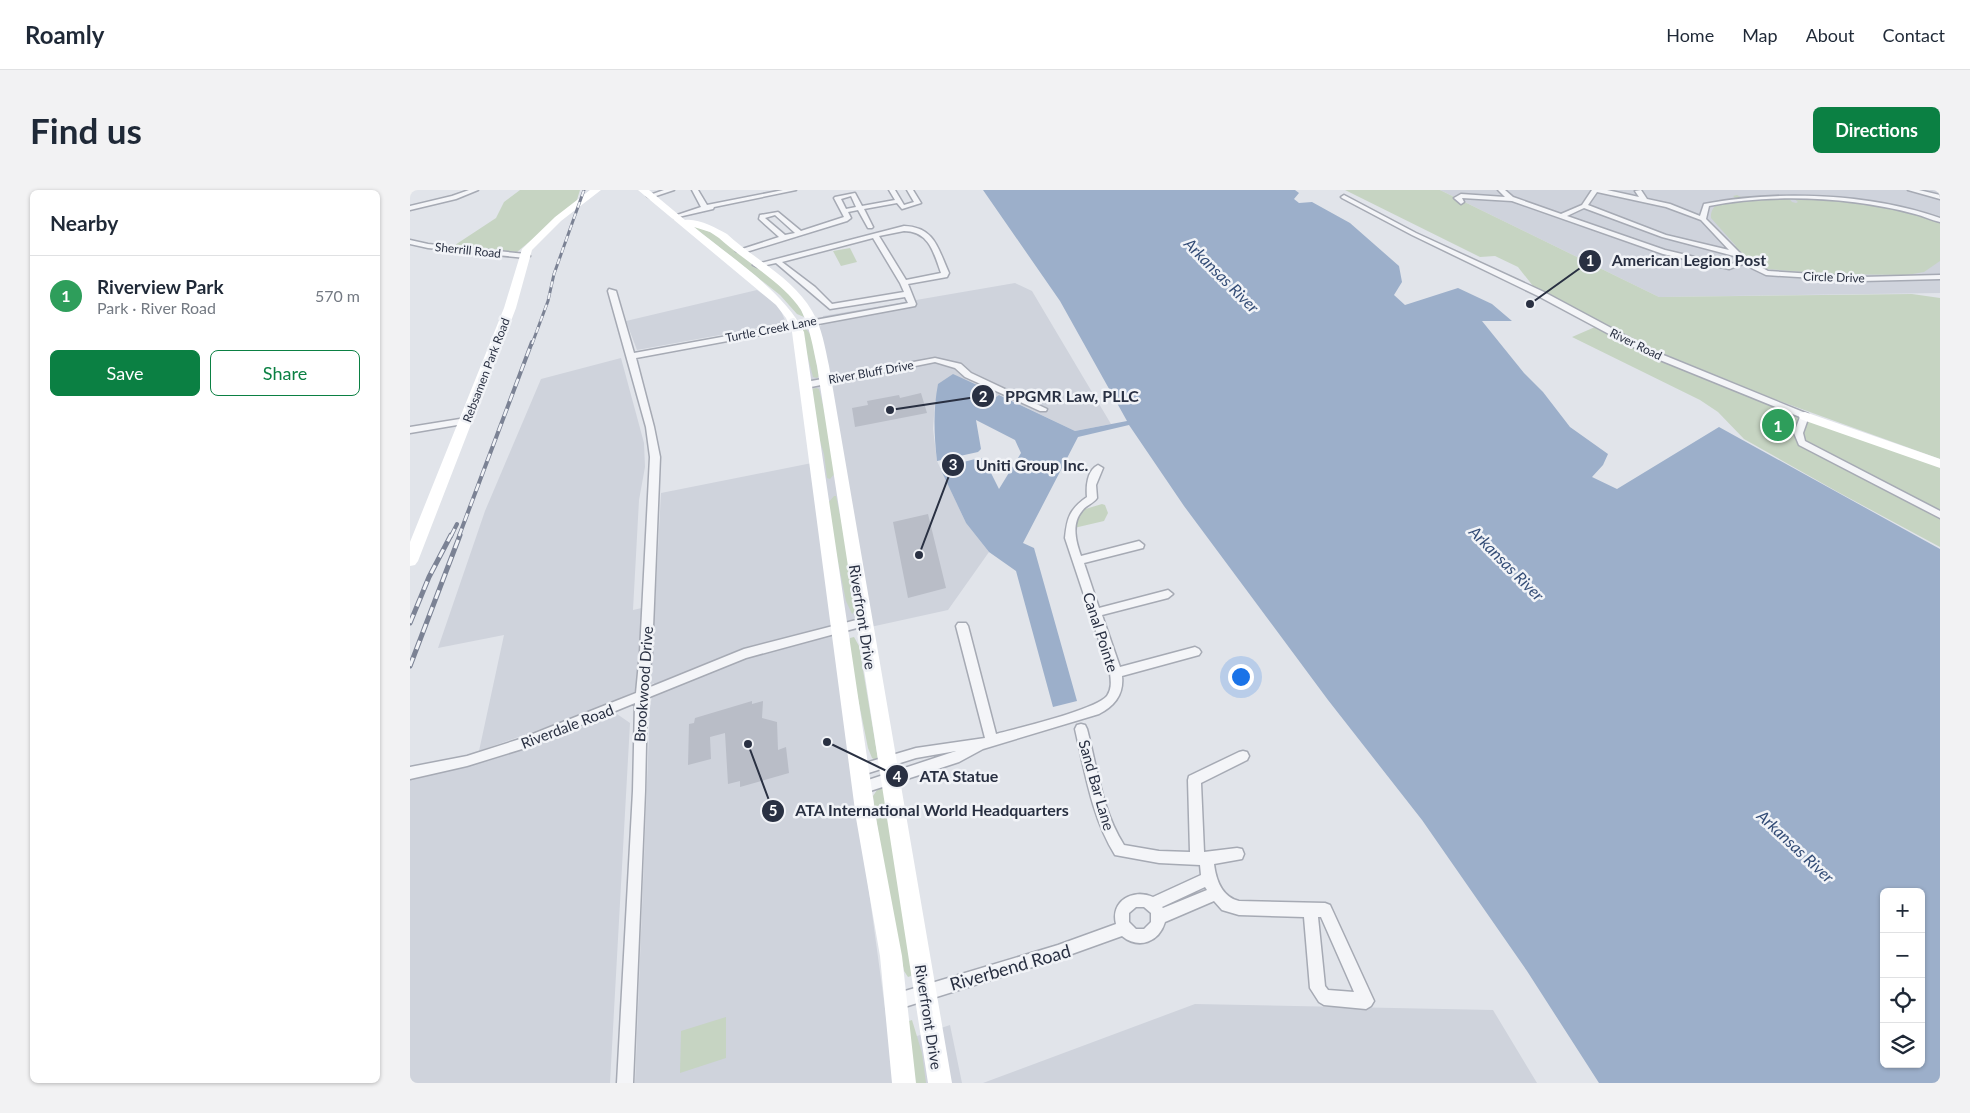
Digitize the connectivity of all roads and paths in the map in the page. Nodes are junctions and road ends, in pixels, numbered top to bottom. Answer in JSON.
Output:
{"nodes":[{"id":1,"x":475,"y":190,"type":"edge"},
{"id":2,"x":598,"y":190,"type":"edge"},
{"id":3,"x":671,"y":190,"type":"edge"},
{"id":4,"x":695,"y":190,"type":"edge"},
{"id":5,"x":793,"y":190,"type":"edge"},
{"id":6,"x":892,"y":190,"type":"edge"},
{"id":7,"x":910,"y":190,"type":"edge"},
{"id":8,"x":1501,"y":190,"type":"edge"},
{"id":9,"x":1596,"y":190,"type":"edge"},
{"id":10,"x":1911,"y":190,"type":"edge"},
{"id":11,"x":1639,"y":191,"type":"edge"},
{"id":12,"x":646,"y":192,"type":"edge"},
{"id":13,"x":1625,"y":196,"type":"junction"},
{"id":14,"x":1344,"y":197,"type":"dead end"},
{"id":15,"x":1940,"y":197,"type":"edge"},
{"id":16,"x":1512,"y":199,"type":"junction"},
{"id":17,"x":1645,"y":200,"type":"junction"},
{"id":18,"x":898,"y":201,"type":"junction"},
{"id":19,"x":1461,"y":202,"type":"dead end"},
{"id":20,"x":1706,"y":204,"type":"junction"},
{"id":21,"x":1668,"y":205,"type":"junction"},
{"id":22,"x":1584,"y":206,"type":"junction"},
{"id":23,"x":410,"y":208,"type":"edge"},
{"id":24,"x":704,"y":208,"type":"junction"},
{"id":25,"x":861,"y":208,"type":"junction"},
{"id":26,"x":844,"y":212,"type":"junction"},
{"id":27,"x":1562,"y":216,"type":"junction"},
{"id":28,"x":678,"y":218,"type":"junction"},
{"id":29,"x":1703,"y":219,"type":"junction"},
{"id":30,"x":1940,"y":220,"type":"edge"},
{"id":31,"x":870,"y":227,"type":"dead end"},
{"id":32,"x":800,"y":233,"type":"junction"},
{"id":33,"x":875,"y":235,"type":"junction"},
{"id":34,"x":784,"y":238,"type":"junction"},
{"id":35,"x":410,"y":242,"type":"edge"},
{"id":36,"x":740,"y":251,"type":"junction"},
{"id":37,"x":1736,"y":254,"type":"junction"},
{"id":38,"x":526,"y":256,"type":"junction"},
{"id":39,"x":777,"y":261,"type":"junction"},
{"id":40,"x":1743,"y":261,"type":"junction"},
{"id":41,"x":757,"y":265,"type":"junction"},
{"id":42,"x":1940,"y":270,"type":"edge"},
{"id":43,"x":1929,"y":277,"type":"junction"},
{"id":44,"x":1940,"y":277,"type":"edge"},
{"id":45,"x":904,"y":283,"type":"junction"},
{"id":46,"x":612,"y":291,"type":"dead end"},
{"id":47,"x":908,"y":294,"type":"junction"},
{"id":48,"x":813,"y":321,"type":"junction"},
{"id":49,"x":794,"y":325,"type":"junction"},
{"id":50,"x":632,"y":356,"type":"junction"},
{"id":51,"x":824,"y":381,"type":"junction"},
{"id":52,"x":806,"y":385,"type":"junction"},
{"id":53,"x":1043,"y":410,"type":"dead end"},
{"id":54,"x":1805,"y":416,"type":"junction"},
{"id":55,"x":466,"y":421,"type":"junction"},
{"id":56,"x":410,"y":430,"type":"edge"},
{"id":57,"x":1940,"y":464,"type":"edge"},
{"id":58,"x":1098,"y":468,"type":"dead end"},
{"id":59,"x":1940,"y":515,"type":"edge"},
{"id":60,"x":1139,"y":545,"type":"dead end"},
{"id":61,"x":411,"y":554,"type":"edge"},
{"id":62,"x":1077,"y":561,"type":"junction"},
{"id":63,"x":1168,"y":594,"type":"dead end"},
{"id":64,"x":1095,"y":613,"type":"junction"},
{"id":65,"x":864,"y":622,"type":"junction"},
{"id":66,"x":962,"y":626,"type":"dead end"},
{"id":67,"x":839,"y":628,"type":"junction"},
{"id":68,"x":1195,"y":652,"type":"dead end"},
{"id":69,"x":1116,"y":673,"type":"junction"},
{"id":70,"x":641,"y":696,"type":"junction"},
{"id":71,"x":1082,"y":729,"type":"dead end"},
{"id":72,"x":986,"y":742,"type":"junction"},
{"id":73,"x":1243,"y":756,"type":"dead end"},
{"id":74,"x":888,"y":762,"type":"junction"},
{"id":75,"x":859,"y":770,"type":"junction"},
{"id":76,"x":410,"y":773,"type":"edge"},
{"id":77,"x":891,"y":779,"type":"junction"},
{"id":78,"x":861,"y":788,"type":"junction"},
{"id":79,"x":1236,"y":854,"type":"dead end"},
{"id":80,"x":1202,"y":859,"type":"junction"},
{"id":81,"x":1209,"y":878,"type":"junction"},
{"id":82,"x":1216,"y":893,"type":"junction"},
{"id":83,"x":1156,"y":910,"type":"junction"},
{"id":84,"x":1310,"y":910,"type":"junction"},
{"id":85,"x":1124,"y":928,"type":"junction"},
{"id":86,"x":925,"y":992,"type":"junction"},
{"id":87,"x":895,"y":1002,"type":"junction"},
{"id":88,"x":625,"y":1083,"type":"edge"},
{"id":89,"x":904,"y":1083,"type":"edge"},
{"id":90,"x":940,"y":1083,"type":"edge"}],
"edges":[{"from":1,"to":23,"type":"street"},
{"from":2,"to":38,"type":"street","name":"Rebsamen Park Road"},
{"from":3,"to":12,"type":"street"},
{"from":4,"to":24,"type":"street"},
{"from":5,"to":24,"type":"street"},
{"from":6,"to":18,"type":"street"},
{"from":7,"to":18,"type":"street"},
{"from":8,"to":16,"type":"street"},
{"from":9,"to":13,"type":"street","name":"Circle Drive"},
{"from":9,"to":22,"type":"street"},
{"from":10,"to":15,"type":"street"},
{"from":11,"to":13,"type":"street"},
{"from":11,"to":17,"type":"street"},
{"from":12,"to":28,"type":"street","name":"Riverfront Drive"},
{"from":13,"to":17,"type":"street","name":"Circle Drive"},
{"from":14,"to":54,"type":"street","name":"River Road"},
{"from":16,"to":19,"type":"street"},
{"from":16,"to":27,"type":"street"},
{"from":17,"to":21,"type":"street","name":"Circle Drive"},
{"from":18,"to":25,"type":"street"},
{"from":20,"to":21,"type":"street"},
{"from":20,"to":29,"type":"street"},
{"from":20,"to":30,"type":"street"},
{"from":21,"to":29,"type":"street","name":"Circle Drive"},
{"from":22,"to":27,"type":"street"},
{"from":22,"to":37,"type":"street"},
{"from":24,"to":28,"type":"street"},
{"from":25,"to":26,"type":"street"},
{"from":25,"to":26,"type":"street"},
{"from":25,"to":31,"type":"street"},
{"from":26,"to":32,"type":"street"},
{"from":27,"to":40,"type":"street"},
{"from":28,"to":36,"type":"street","name":"Riverfront Drive"},
{"from":28,"to":49,"type":"street","name":"Riverfront Drive"},
{"from":29,"to":37,"type":"street","name":"Circle Drive"},
{"from":32,"to":34,"type":"street"},
{"from":32,"to":34,"type":"street"},
{"from":33,"to":39,"type":"street"},
{"from":33,"to":45,"type":"street"},
{"from":33,"to":45,"type":"street"},
{"from":34,"to":36,"type":"street"},
{"from":35,"to":38,"type":"street","name":"Sherrill Road"},
{"from":36,"to":41,"type":"street","name":"Riverfront Drive"},
{"from":37,"to":40,"type":"street","name":"Circle Drive"},
{"from":38,"to":55,"type":"street","name":"Rebsamen Park Road"},
{"from":39,"to":41,"type":"street"},
{"from":39,"to":47,"type":"street"},
{"from":40,"to":43,"type":"street","name":"Circle Drive"},
{"from":41,"to":48,"type":"street","name":"Riverfront Drive"},
{"from":42,"to":43,"type":"street"},
{"from":43,"to":44,"type":"street","name":"Circle Drive"},
{"from":45,"to":47,"type":"street"},
{"from":46,"to":50,"type":"street","name":"Brookwood Drive"},
{"from":47,"to":48,"type":"street","name":"Turtle Creek Lane"},
{"from":48,"to":49,"type":"street","name":"Turtle Creek Lane"},
{"from":48,"to":51,"type":"street","name":"Riverfront Drive"},
{"from":49,"to":50,"type":"street","name":"Turtle Creek Lane"},
{"from":49,"to":52,"type":"street","name":"Riverfront Drive"},
{"from":50,"to":70,"type":"street","name":"Brookwood Drive"},
{"from":51,"to":52,"type":"street","name":"River Bluff Drive"},
{"from":51,"to":53,"type":"street","name":"River Bluff Drive"},
{"from":51,"to":65,"type":"street","name":"Riverfront Drive"},
{"from":52,"to":67,"type":"street","name":"Riverfront Drive"},
{"from":54,"to":57,"type":"street","name":"River Road"},
{"from":54,"to":59,"type":"street"},
{"from":55,"to":56,"type":"street"},
{"from":55,"to":61,"type":"street","name":"Rebsamen Park Road"},
{"from":58,"to":62,"type":"street","name":"Canal Pointe"},
{"from":60,"to":62,"type":"street"},
{"from":62,"to":64,"type":"street","name":"Canal Pointe"},
{"from":63,"to":64,"type":"street"},
{"from":64,"to":69,"type":"street","name":"Canal Pointe"},
{"from":65,"to":67,"type":"street","name":"Riverdale Road"},
{"from":65,"to":74,"type":"street","name":"Riverfront Drive"},
{"from":66,"to":72,"type":"street"},
{"from":67,"to":70,"type":"street","name":"Riverdale Road"},
{"from":67,"to":75,"type":"street","name":"Riverfront Drive"},
{"from":68,"to":69,"type":"street"},
{"from":69,"to":72,"type":"street","name":"Canal Pointe"},
{"from":70,"to":76,"type":"street","name":"Riverdale Road"},
{"from":70,"to":88,"type":"street","name":"Brookwood Drive"},
{"from":71,"to":80,"type":"street","name":"Sand Bar Lane"},
{"from":72,"to":74,"type":"street","name":"Canal Pointe"},
{"from":72,"to":77,"type":"street","name":"Canal Pointe"},
{"from":73,"to":80,"type":"street"},
{"from":74,"to":75,"type":"street","name":"Canal Pointe"},
{"from":74,"to":77,"type":"street","name":"Riverfront Drive"},
{"from":75,"to":78,"type":"street","name":"Riverfront Drive"},
{"from":77,"to":78,"type":"street","name":"Canal Pointe"},
{"from":77,"to":86,"type":"street","name":"Riverfront Drive"},
{"from":78,"to":87,"type":"street","name":"Riverfront Drive"},
{"from":79,"to":80,"type":"street"},
{"from":80,"to":81,"type":"street"},
{"from":81,"to":82,"type":"street"},
{"from":81,"to":83,"type":"street"},
{"from":82,"to":83,"type":"street"},
{"from":82,"to":84,"type":"street"},
{"from":83,"to":85,"type":"street"},
{"from":83,"to":85,"type":"street"},
{"from":84,"to":84,"type":"street"},
{"from":85,"to":86,"type":"street","name":"Riverbend Road"},
{"from":86,"to":87,"type":"street","name":"Riverbend Road"},
{"from":86,"to":90,"type":"street","name":"Riverfront Drive"},
{"from":87,"to":89,"type":"street","name":"Riverfront Drive"}]}
